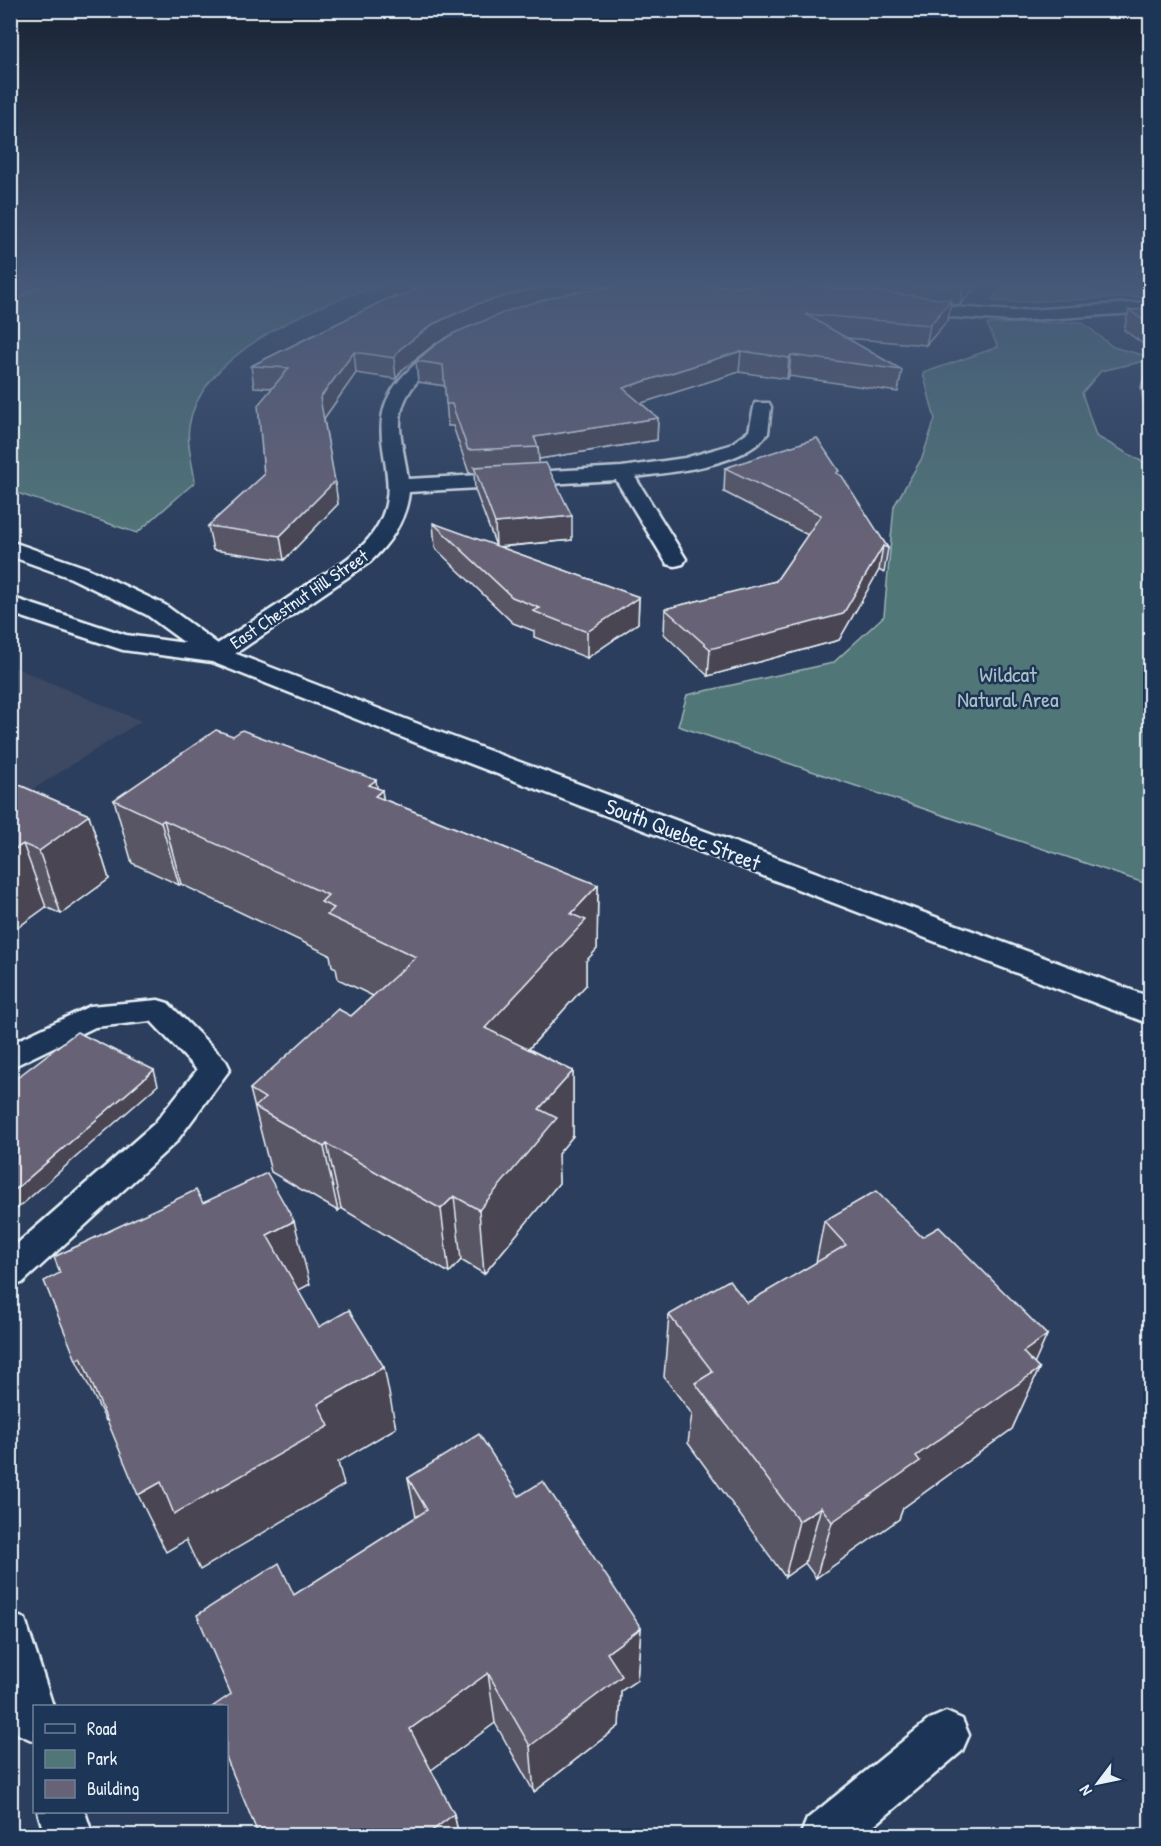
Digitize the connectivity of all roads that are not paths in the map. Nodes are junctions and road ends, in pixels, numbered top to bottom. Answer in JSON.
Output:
{"nodes":[{"id":1,"x":417,"y":372,"type":"edge"},
{"id":2,"x":762,"y":407,"type":"dead end"},
{"id":3,"x":622,"y":473,"type":"junction"},
{"id":4,"x":401,"y":486,"type":"junction"},
{"id":5,"x":10,"y":548,"type":"edge"},
{"id":6,"x":675,"y":559,"type":"dead end"},
{"id":7,"x":10,"y":604,"type":"edge"},
{"id":8,"x":217,"y":655,"type":"junction"},
{"id":9,"x":1150,"y":1011,"type":"edge"},
{"id":10,"x":10,"y":1057,"type":"edge"},
{"id":11,"x":10,"y":1272,"type":"edge"},
{"id":12,"x":10,"y":1634,"type":"edge"},
{"id":13,"x":33,"y":1714,"type":"edge"},
{"id":14,"x":946,"y":1735,"type":"dead end"},
{"id":15,"x":62,"y":1813,"type":"edge"},
{"id":16,"x":69,"y":1836,"type":"edge"},
{"id":17,"x":824,"y":1836,"type":"edge"}],
"edges":[{"from":1,"to":4,"type":"street","name":"East Chestnut Hill Street"},
{"from":2,"to":3,"type":"street"},
{"from":3,"to":4,"type":"street"},
{"from":3,"to":6,"type":"street"},
{"from":4,"to":8,"type":"street","name":"East Chestnut Hill Street"},
{"from":5,"to":8,"type":"street","name":"South Quebec Street"},
{"from":7,"to":8,"type":"street","name":"South Quebec Street"},
{"from":8,"to":9,"type":"street","name":"South Quebec Street"},
{"from":10,"to":11,"type":"lane"},
{"from":12,"to":13,"type":"lane"},
{"from":14,"to":17,"type":"lane"},
{"from":15,"to":16,"type":"lane"}]}
